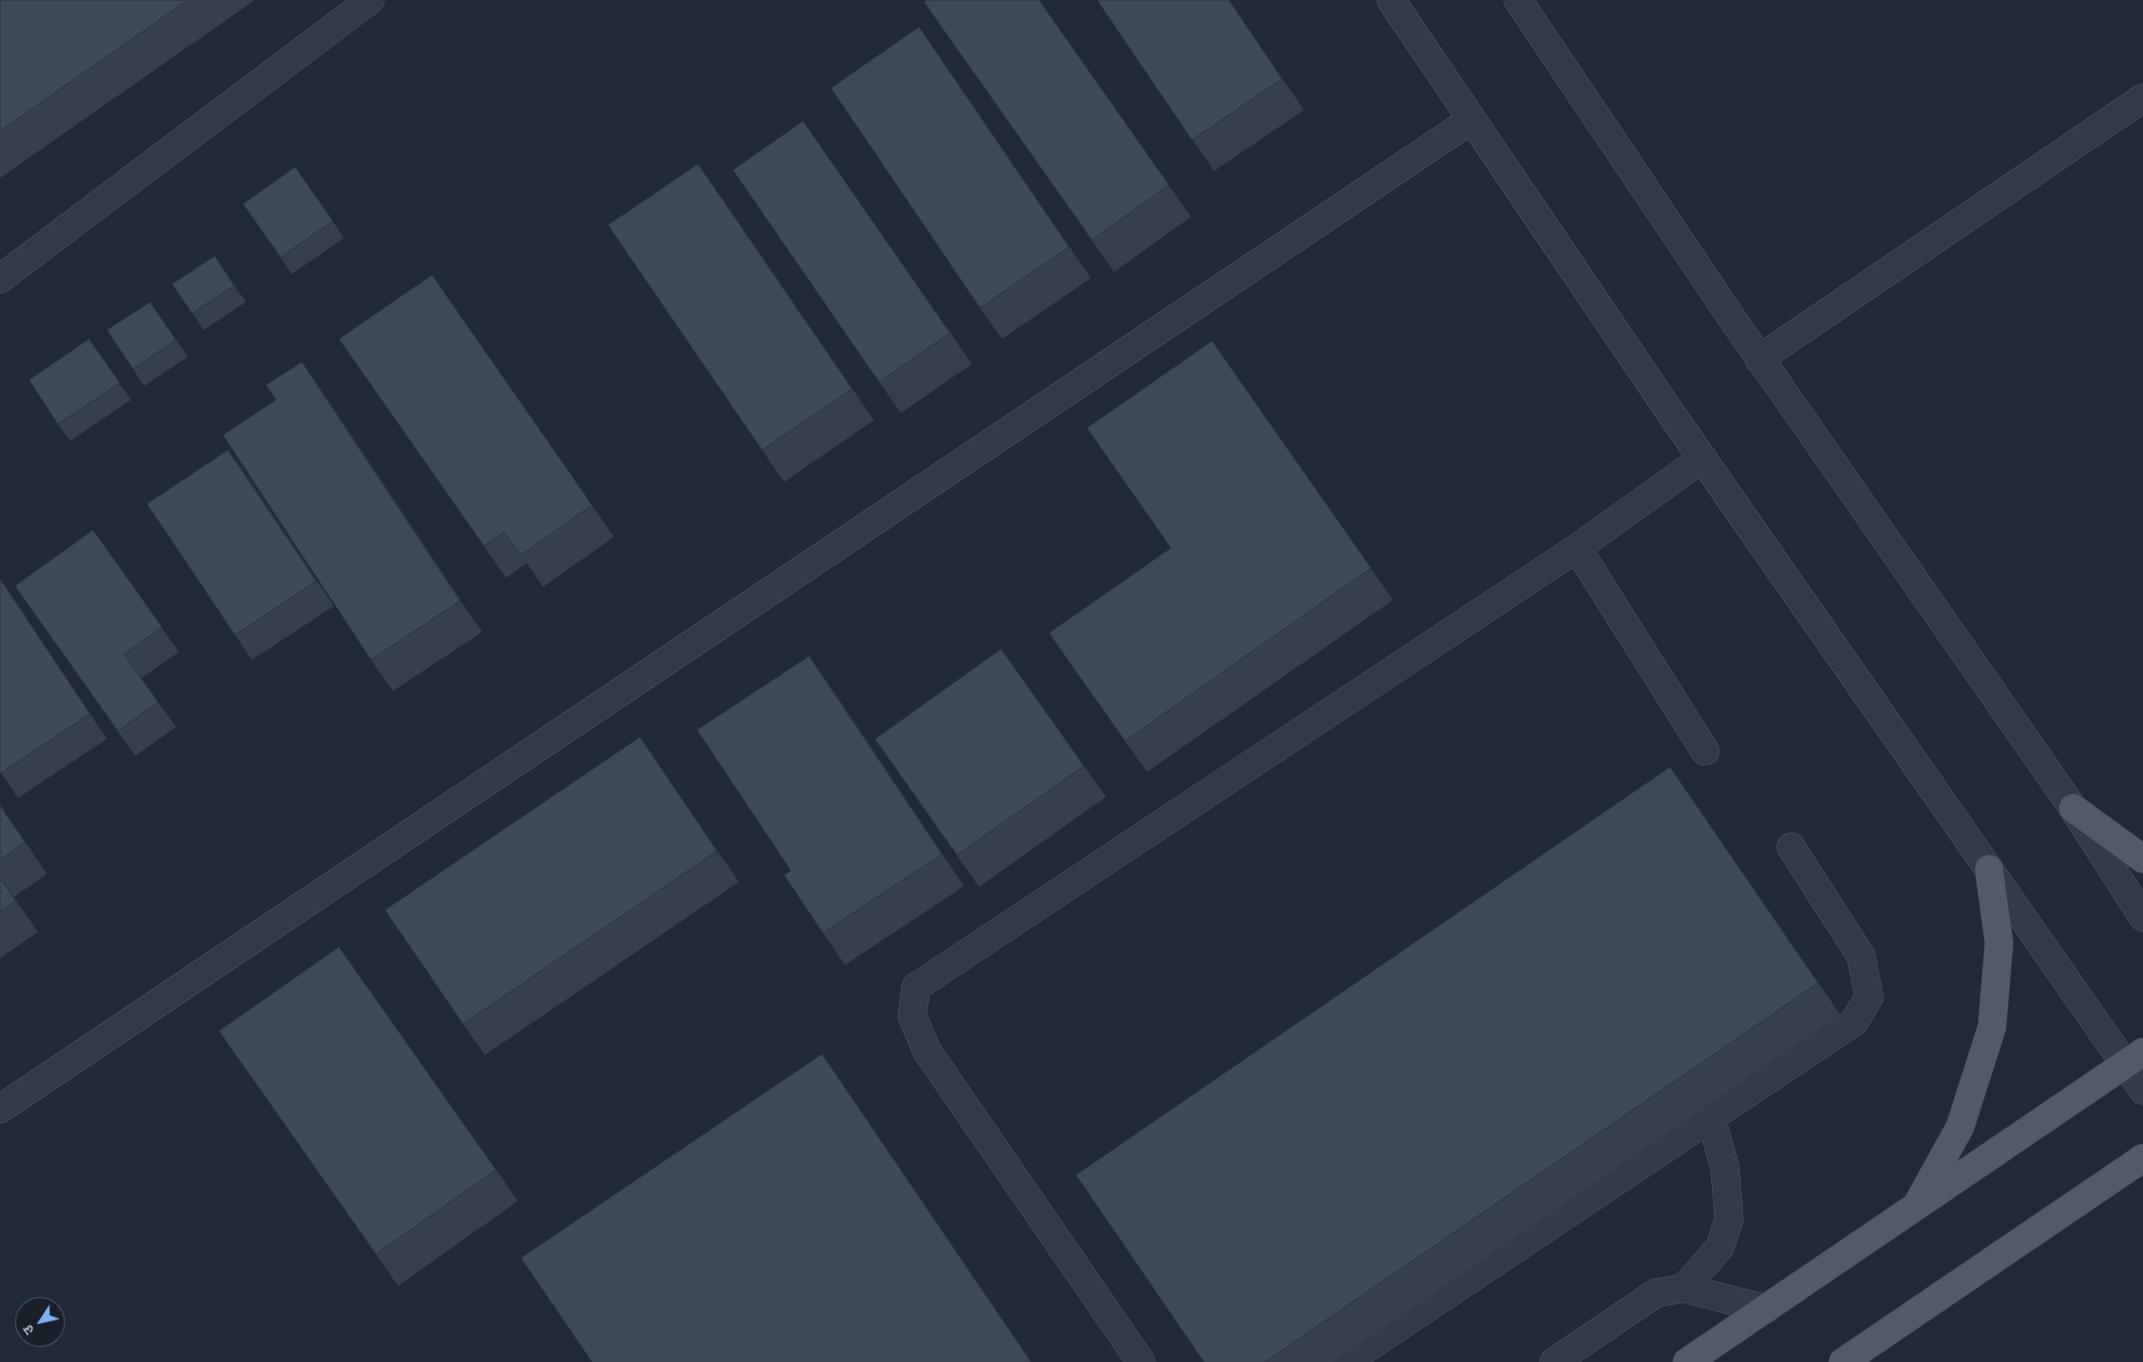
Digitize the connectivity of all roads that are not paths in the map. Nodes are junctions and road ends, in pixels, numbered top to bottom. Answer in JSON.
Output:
{"nodes":[{"id":1,"x":370,"y":0,"type":"edge"},
{"id":2,"x":1391,"y":0,"type":"edge"},
{"id":3,"x":1518,"y":0,"type":"edge"},
{"id":4,"x":2143,"y":98,"type":"edge"},
{"id":5,"x":1471,"y":120,"type":"junction"},
{"id":6,"x":0,"y":279,"type":"edge"},
{"id":7,"x":1759,"y":359,"type":"junction"},
{"id":8,"x":1703,"y":458,"type":"junction"},
{"id":9,"x":1578,"y":548,"type":"junction"},
{"id":10,"x":1705,"y":751,"type":"dead end"},
{"id":11,"x":2073,"y":808,"type":"junction"},
{"id":12,"x":1791,"y":847,"type":"dead end"},
{"id":13,"x":2143,"y":859,"type":"edge"},
{"id":14,"x":1989,"y":869,"type":"junction"},
{"id":15,"x":2143,"y":917,"type":"edge"},
{"id":16,"x":2135,"y":1058,"type":"edge"},
{"id":17,"x":2143,"y":1090,"type":"edge"},
{"id":18,"x":0,"y":1109,"type":"edge"},
{"id":19,"x":1711,"y":1118,"type":"junction"},
{"id":20,"x":2143,"y":1158,"type":"edge"},
{"id":21,"x":1916,"y":1207,"type":"junction"},
{"id":22,"x":1684,"y":1288,"type":"junction"},
{"id":23,"x":1766,"y":1308,"type":"junction"},
{"id":24,"x":1141,"y":1362,"type":"edge"},
{"id":25,"x":1346,"y":1362,"type":"edge"},
{"id":26,"x":1554,"y":1362,"type":"edge"},
{"id":27,"x":1687,"y":1362,"type":"edge"},
{"id":28,"x":1843,"y":1362,"type":"edge"}],
"edges":[{"from":1,"to":6,"type":"street"},
{"from":2,"to":5,"type":"street"},
{"from":3,"to":7,"type":"street"},
{"from":4,"to":7,"type":"street"},
{"from":5,"to":8,"type":"street"},
{"from":5,"to":18,"type":"street"},
{"from":7,"to":11,"type":"street"},
{"from":8,"to":9,"type":"street"},
{"from":8,"to":14,"type":"street"},
{"from":9,"to":10,"type":"street"},
{"from":9,"to":24,"type":"street"},
{"from":11,"to":13,"type":"main road"},
{"from":11,"to":15,"type":"street"},
{"from":12,"to":19,"type":"street"},
{"from":14,"to":16,"type":"street"},
{"from":14,"to":21,"type":"main road"},
{"from":16,"to":17,"type":"street"},
{"from":16,"to":21,"type":"main road"},
{"from":19,"to":22,"type":"street"},
{"from":19,"to":25,"type":"street"},
{"from":20,"to":28,"type":"main road"},
{"from":21,"to":23,"type":"main road"},
{"from":22,"to":23,"type":"street"},
{"from":22,"to":26,"type":"street"},
{"from":23,"to":27,"type":"main road"}]}
